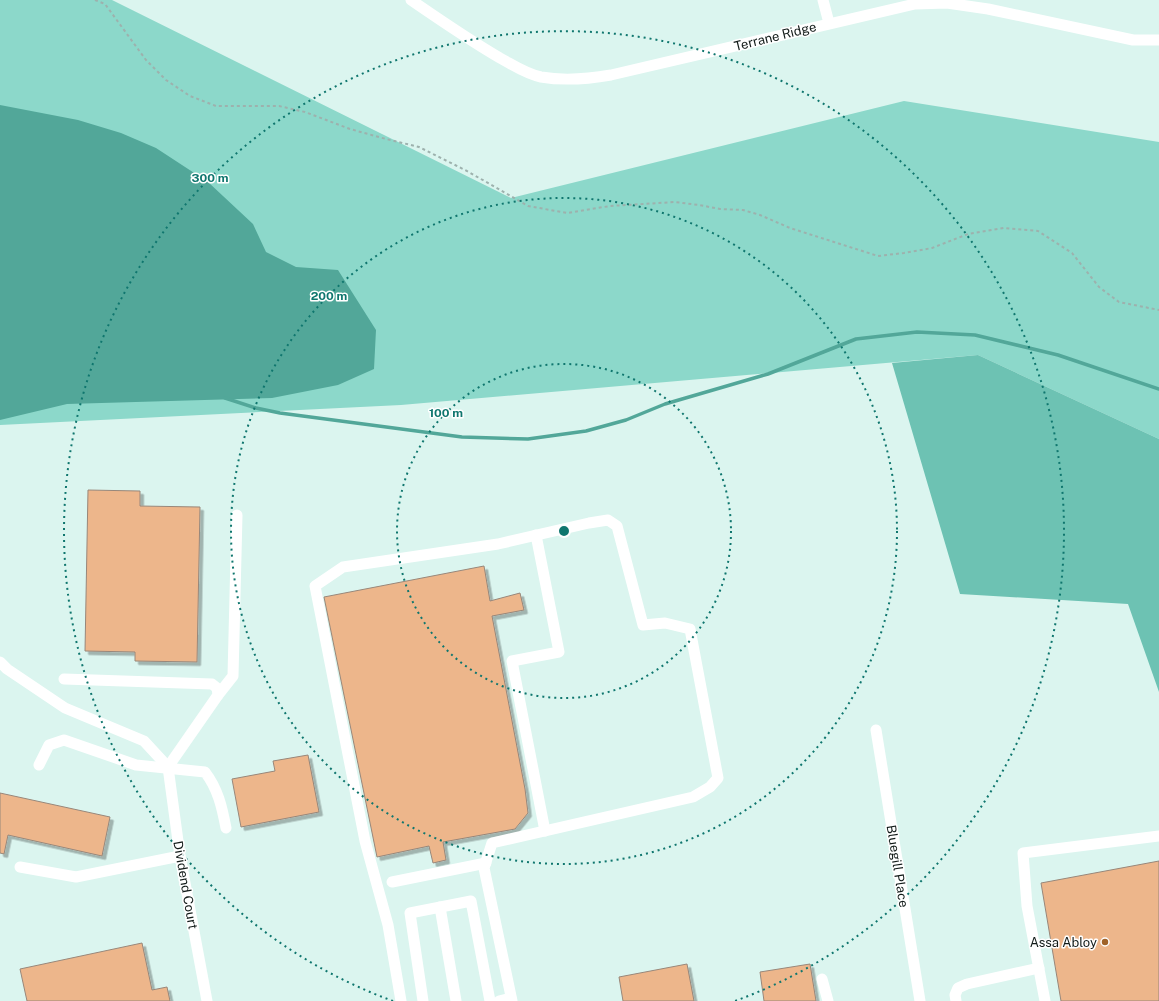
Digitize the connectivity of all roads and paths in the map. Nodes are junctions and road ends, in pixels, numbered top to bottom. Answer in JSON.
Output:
{"nodes":[{"id":1,"x":95,"y":0,"type":"edge"},
{"id":2,"x":411,"y":0,"type":"edge"},
{"id":3,"x":823,"y":0,"type":"edge"},
{"id":4,"x":829,"y":23,"type":"junction"},
{"id":5,"x":1159,"y":40,"type":"edge"},
{"id":6,"x":1159,"y":310,"type":"edge"},
{"id":7,"x":237,"y":515,"type":"dead end"},
{"id":8,"x":536,"y":535,"type":"junction"},
{"id":9,"x":0,"y":662,"type":"edge"},
{"id":10,"x":64,"y":679,"type":"dead end"},
{"id":11,"x":218,"y":695,"type":"junction"},
{"id":12,"x":876,"y":730,"type":"dead end"},
{"id":13,"x":39,"y":766,"type":"dead end"},
{"id":14,"x":168,"y":768,"type":"junction"},
{"id":15,"x":226,"y":828,"type":"dead end"},
{"id":16,"x":545,"y":831,"type":"junction"},
{"id":17,"x":1159,"y":836,"type":"edge"},
{"id":18,"x":180,"y":856,"type":"junction"},
{"id":19,"x":486,"y":863,"type":"junction"},
{"id":20,"x":20,"y":867,"type":"dead end"},
{"id":21,"x":392,"y":882,"type":"dead end"},
{"id":22,"x":440,"y":907,"type":"junction"},
{"id":23,"x":1039,"y":968,"type":"junction"},
{"id":24,"x":822,"y":979,"type":"dead end"},
{"id":25,"x":511,"y":1000,"type":"edge"},
{"id":26,"x":207,"y":1001,"type":"edge"},
{"id":27,"x":401,"y":1001,"type":"edge"},
{"id":28,"x":423,"y":1001,"type":"edge"},
{"id":29,"x":456,"y":1001,"type":"edge"},
{"id":30,"x":490,"y":1001,"type":"edge"},
{"id":31,"x":499,"y":1001,"type":"edge"},
{"id":32,"x":828,"y":1001,"type":"edge"},
{"id":33,"x":920,"y":1001,"type":"edge"},
{"id":34,"x":956,"y":1001,"type":"edge"},
{"id":35,"x":1045,"y":1001,"type":"edge"}],
"edges":[{"from":1,"to":6,"type":"path"},
{"from":2,"to":4,"type":"street","name":"Terrane Ridge"},
{"from":3,"to":4,"type":"street"},
{"from":4,"to":5,"type":"street","name":"Terrane Ridge"},
{"from":7,"to":11,"type":"street"},
{"from":8,"to":16,"type":"street"},
{"from":8,"to":16,"type":"street"},
{"from":8,"to":27,"type":"street"},
{"from":9,"to":14,"type":"street"},
{"from":10,"to":11,"type":"street"},
{"from":11,"to":14,"type":"street"},
{"from":12,"to":33,"type":"street","name":"Bluegill Place"},
{"from":13,"to":14,"type":"street"},
{"from":14,"to":15,"type":"street"},
{"from":14,"to":18,"type":"street","name":"Dividend Court"},
{"from":16,"to":19,"type":"street"},
{"from":17,"to":23,"type":"street"},
{"from":18,"to":20,"type":"street"},
{"from":18,"to":26,"type":"street","name":"Dividend Court"},
{"from":19,"to":21,"type":"street"},
{"from":19,"to":25,"type":"street"},
{"from":22,"to":28,"type":"street"},
{"from":22,"to":29,"type":"street"},
{"from":22,"to":30,"type":"street"},
{"from":23,"to":34,"type":"street"},
{"from":23,"to":35,"type":"street"},
{"from":24,"to":32,"type":"street"},
{"from":25,"to":31,"type":"street"}]}
